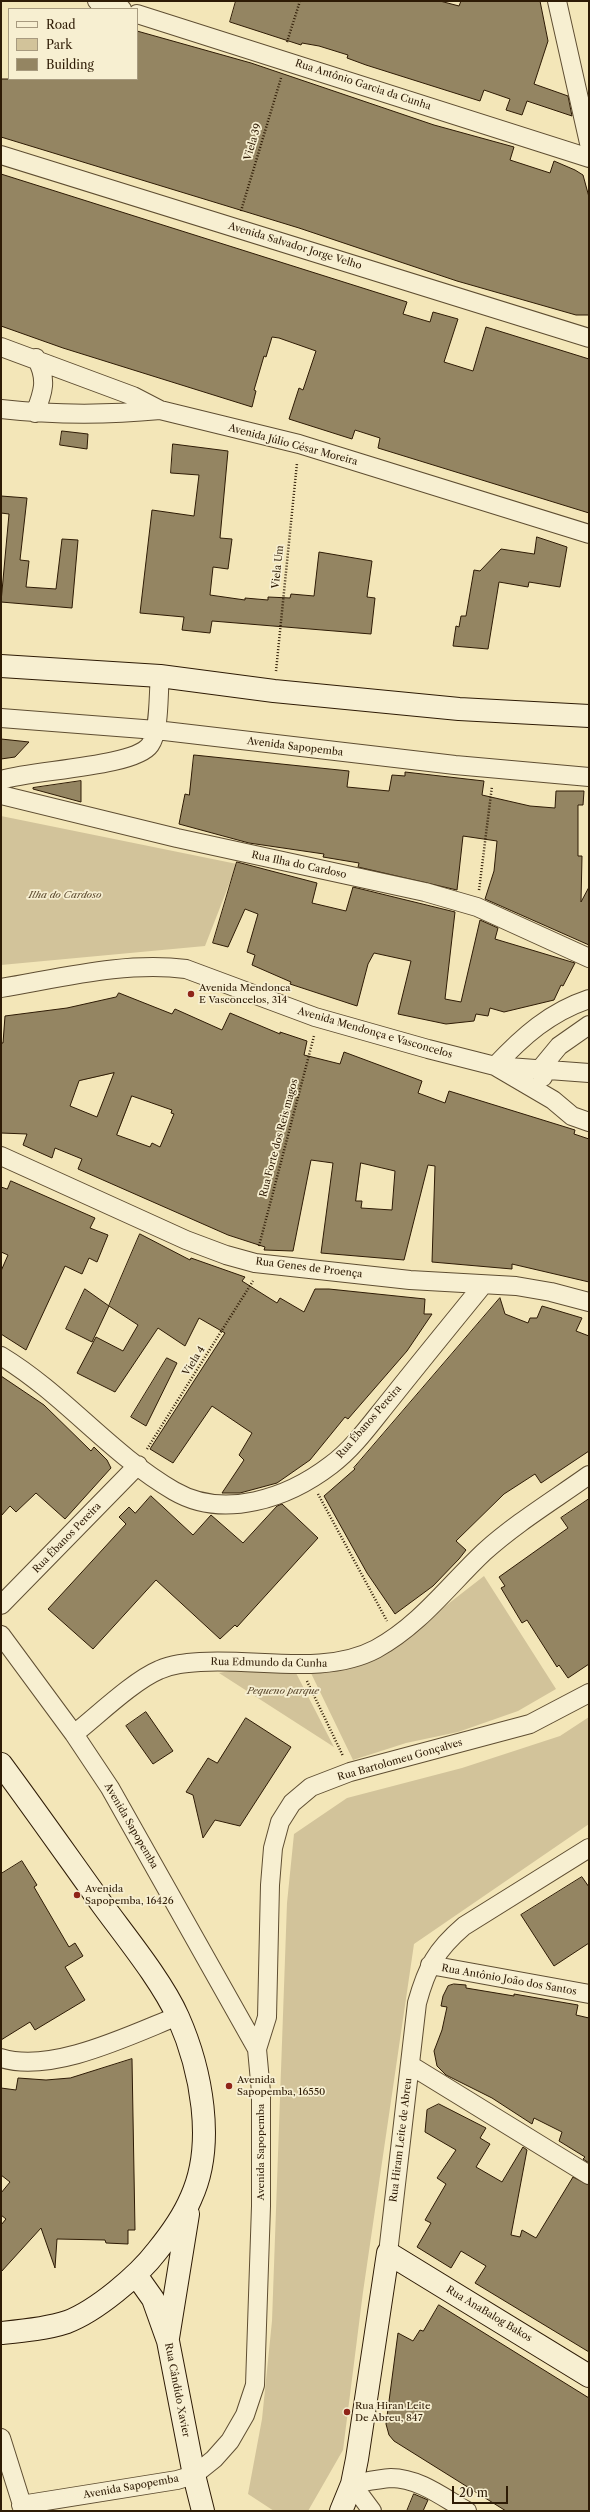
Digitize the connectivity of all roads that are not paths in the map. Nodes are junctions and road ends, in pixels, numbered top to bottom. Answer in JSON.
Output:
{"nodes":[{"id":1,"x":97,"y":1,"type":"edge"},
{"id":2,"x":557,"y":1,"type":"edge"},
{"id":3,"x":119,"y":8,"type":"edge"},
{"id":4,"x":138,"y":14,"type":"edge"},
{"id":5,"x":589,"y":143,"type":"edge"},
{"id":6,"x":1,"y":155,"type":"edge"},
{"id":7,"x":589,"y":158,"type":"edge"},
{"id":8,"x":589,"y":338,"type":"edge"},
{"id":9,"x":1,"y":347,"type":"edge"},
{"id":10,"x":36,"y":358,"type":"junction"},
{"id":11,"x":1,"y":409,"type":"edge"},
{"id":12,"x":160,"y":410,"type":"junction"},
{"id":13,"x":35,"y":413,"type":"junction"},
{"id":14,"x":589,"y":534,"type":"edge"},
{"id":15,"x":1,"y":666,"type":"edge"},
{"id":16,"x":160,"y":676,"type":"junction"},
{"id":17,"x":589,"y":716,"type":"edge"},
{"id":18,"x":1,"y":718,"type":"edge"},
{"id":19,"x":156,"y":730,"type":"junction"},
{"id":20,"x":589,"y":777,"type":"edge"},
{"id":21,"x":1,"y":780,"type":"edge"},
{"id":22,"x":1,"y":795,"type":"edge"},
{"id":23,"x":589,"y":958,"type":"edge"},
{"id":24,"x":1,"y":988,"type":"edge"},
{"id":25,"x":589,"y":999,"type":"edge"},
{"id":26,"x":589,"y":1025,"type":"edge"},
{"id":27,"x":495,"y":1066,"type":"junction"},
{"id":28,"x":540,"y":1069,"type":"junction"},
{"id":29,"x":589,"y":1073,"type":"edge"},
{"id":30,"x":553,"y":1100,"type":"junction"},
{"id":31,"x":589,"y":1122,"type":"edge"},
{"id":32,"x":1,"y":1156,"type":"edge"},
{"id":33,"x":483,"y":1285,"type":"junction"},
{"id":34,"x":589,"y":1302,"type":"edge"},
{"id":35,"x":1,"y":1356,"type":"edge"},
{"id":36,"x":138,"y":1465,"type":"junction"},
{"id":37,"x":589,"y":1475,"type":"edge"},
{"id":38,"x":1,"y":1605,"type":"edge"},
{"id":39,"x":1,"y":1635,"type":"edge"},
{"id":40,"x":589,"y":1693,"type":"edge"},
{"id":41,"x":74,"y":1734,"type":"junction"},
{"id":42,"x":1,"y":1764,"type":"edge"},
{"id":43,"x":589,"y":1848,"type":"edge"},
{"id":44,"x":430,"y":1965,"type":"junction"},
{"id":45,"x":589,"y":1994,"type":"edge"},
{"id":46,"x":178,"y":2016,"type":"junction"},
{"id":47,"x":257,"y":2049,"type":"junction"},
{"id":48,"x":1,"y":2058,"type":"edge"},
{"id":49,"x":410,"y":2065,"type":"junction"},
{"id":50,"x":589,"y":2176,"type":"edge"},
{"id":51,"x":192,"y":2197,"type":"junction"},
{"id":52,"x":388,"y":2253,"type":"junction"},
{"id":53,"x":136,"y":2276,"type":"junction"},
{"id":54,"x":1,"y":2333,"type":"edge"},
{"id":55,"x":168,"y":2341,"type":"junction"},
{"id":56,"x":589,"y":2376,"type":"edge"},
{"id":57,"x":1,"y":2438,"type":"edge"},
{"id":58,"x":194,"y":2475,"type":"junction"},
{"id":59,"x":352,"y":2484,"type":"junction"},
{"id":60,"x":22,"y":2508,"type":"edge"},
{"id":61,"x":203,"y":2511,"type":"edge"},
{"id":62,"x":340,"y":2511,"type":"edge"},
{"id":63,"x":372,"y":2511,"type":"edge"},
{"id":64,"x":467,"y":2511,"type":"edge"}],
"edges":[{"from":1,"to":3,"type":"street"},
{"from":2,"to":5,"type":"street"},
{"from":4,"to":7,"type":"street","name":"Rua Antônio Garcia da Cunha"},
{"from":6,"to":8,"type":"street","name":"Avenida Salvador Jorge Velho"},
{"from":9,"to":10,"type":"street","name":"Avenida Júlio César Moreira"},
{"from":10,"to":12,"type":"street","name":"Avenida Júlio César Moreira"},
{"from":10,"to":13,"type":"street"},
{"from":11,"to":13,"type":"street"},
{"from":12,"to":13,"type":"street"},
{"from":12,"to":14,"type":"street","name":"Avenida Júlio César Moreira"},
{"from":15,"to":16,"type":"main road"},
{"from":16,"to":17,"type":"main road"},
{"from":16,"to":19,"type":"street"},
{"from":18,"to":19,"type":"street","name":"Avenida Sapopemba"},
{"from":19,"to":20,"type":"street","name":"Avenida Sapopemba"},
{"from":19,"to":21,"type":"street"},
{"from":22,"to":23,"type":"street","name":"Rua Ilha do Cardoso"},
{"from":24,"to":27,"type":"street","name":"Avenida Mendonça e Vasconcelos"},
{"from":25,"to":27,"type":"street"},
{"from":26,"to":28,"type":"street"},
{"from":27,"to":28,"type":"street","name":"Avenida Mendonça e Vasconcelos"},
{"from":27,"to":30,"type":"street"},
{"from":28,"to":29,"type":"street","name":"Avenida Mendonça e Vasconcelos"},
{"from":28,"to":30,"type":"street"},
{"from":30,"to":31,"type":"street"},
{"from":32,"to":33,"type":"street","name":"Rua Genes de Proença"},
{"from":33,"to":34,"type":"street","name":"Rua Genes de Proença"},
{"from":33,"to":36,"type":"street","name":"Rua Ébanos Pereira"},
{"from":35,"to":36,"type":"street"},
{"from":36,"to":38,"type":"street","name":"Rua Ébanos Pereira"},
{"from":37,"to":41,"type":"street","name":"Rua Edmundo da Cunha"},
{"from":39,"to":41,"type":"street","name":"Avenida Sapopemba"},
{"from":40,"to":47,"type":"street","name":"Rua Bartolomeu Gonçalves"},
{"from":41,"to":47,"type":"street","name":"Avenida Sapopemba"},
{"from":42,"to":46,"type":"main road"},
{"from":43,"to":44,"type":"street","name":"Rua Hiram Leite de Abreu"},
{"from":44,"to":45,"type":"street","name":"Rua Antônio João dos Santos"},
{"from":44,"to":49,"type":"street","name":"Rua Hiram Leite de Abreu"},
{"from":46,"to":48,"type":"street"},
{"from":46,"to":51,"type":"main road"},
{"from":47,"to":58,"type":"street","name":"Avenida Sapopemba"},
{"from":49,"to":50,"type":"street"},
{"from":49,"to":52,"type":"street","name":"Rua Hiram Leite de Abreu"},
{"from":51,"to":53,"type":"main road"},
{"from":51,"to":55,"type":"main road"},
{"from":52,"to":56,"type":"main road","name":"Rua AnaBalog Bakos"},
{"from":52,"to":59,"type":"main road","name":"Rua Hiram Leite de Abreu"},
{"from":53,"to":54,"type":"main road"},
{"from":53,"to":55,"type":"main road","name":"Rua Cândido Xavier"},
{"from":55,"to":58,"type":"main road","name":"Rua Cândido Xavier"},
{"from":57,"to":60,"type":"street"},
{"from":58,"to":60,"type":"street","name":"Avenida Sapopemba"},
{"from":58,"to":61,"type":"main road","name":"Rua Cândido Xavier"},
{"from":59,"to":62,"type":"main road","name":"Rua Hiram Leite de Abreu"},
{"from":59,"to":63,"type":"street"},
{"from":59,"to":64,"type":"street"}]}
